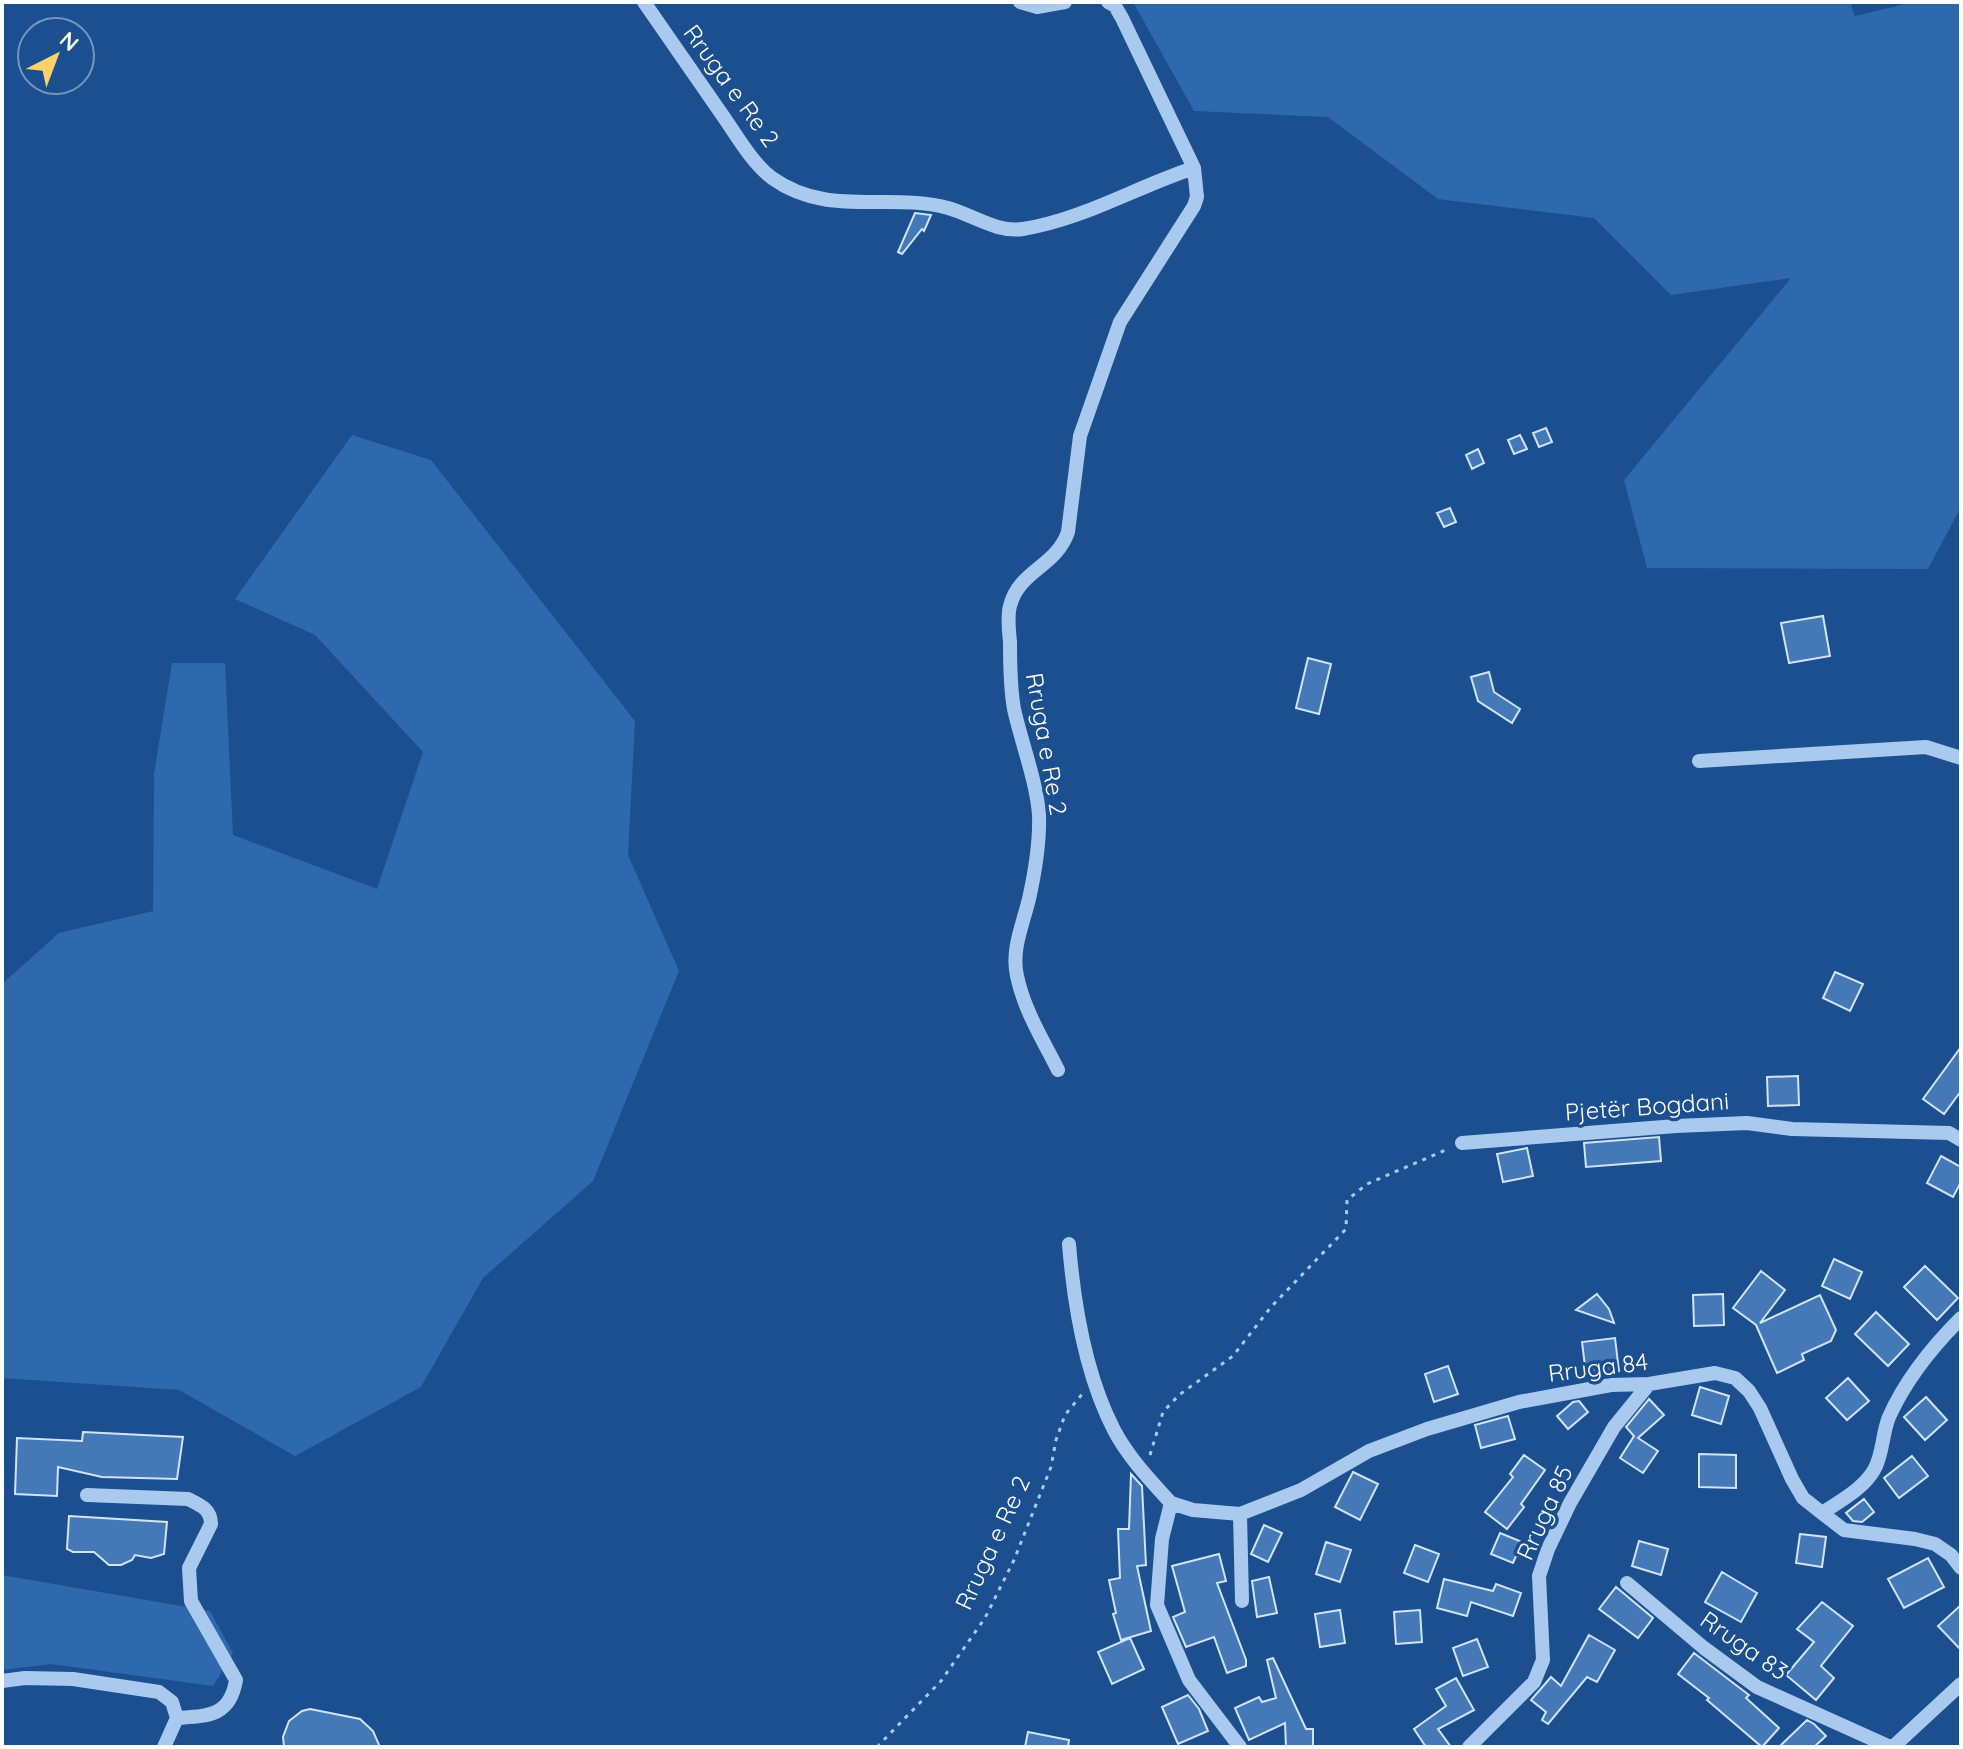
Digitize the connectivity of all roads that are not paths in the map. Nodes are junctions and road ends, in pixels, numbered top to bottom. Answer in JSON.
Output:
{"nodes":[{"id":1,"x":644,"y":2,"type":"edge"},
{"id":2,"x":1020,"y":2,"type":"edge"},
{"id":3,"x":1065,"y":2,"type":"edge"},
{"id":4,"x":1108,"y":2,"type":"edge"},
{"id":5,"x":1194,"y":168,"type":"junction"},
{"id":6,"x":1961,"y":758,"type":"edge"},
{"id":7,"x":1699,"y":761,"type":"dead end"},
{"id":8,"x":1058,"y":1070,"type":"dead end"},
{"id":9,"x":1961,"y":1140,"type":"edge"},
{"id":10,"x":1462,"y":1143,"type":"road end"},
{"id":11,"x":1069,"y":1244,"type":"dead end"},
{"id":12,"x":1961,"y":1318,"type":"edge"},
{"id":13,"x":1649,"y":1384,"type":"junction"},
{"id":14,"x":87,"y":1495,"type":"dead end"},
{"id":15,"x":1171,"y":1503,"type":"junction"},
{"id":16,"x":1822,"y":1513,"type":"junction"},
{"id":17,"x":1240,"y":1514,"type":"junction"},
{"id":18,"x":1961,"y":1568,"type":"edge"},
{"id":19,"x":1627,"y":1583,"type":"dead end"},
{"id":20,"x":1242,"y":1601,"type":"dead end"},
{"id":21,"x":2,"y":1681,"type":"edge"},
{"id":22,"x":1961,"y":1684,"type":"edge"},
{"id":23,"x":177,"y":1718,"type":"junction"},
{"id":24,"x":164,"y":1747,"type":"edge"},
{"id":25,"x":1240,"y":1747,"type":"edge"},
{"id":26,"x":1469,"y":1747,"type":"edge"},
{"id":27,"x":1891,"y":1747,"type":"edge"}],
"edges":[{"from":1,"to":5,"type":"street","name":"Rruga e Re 2"},
{"from":2,"to":3,"type":"street"},
{"from":4,"to":5,"type":"street"},
{"from":5,"to":8,"type":"street","name":"Rruga e Re 2"},
{"from":6,"to":7,"type":"street"},
{"from":9,"to":10,"type":"street","name":"Pjetër Bogdani"},
{"from":11,"to":15,"type":"street"},
{"from":12,"to":16,"type":"street"},
{"from":13,"to":16,"type":"street","name":"Rruga 84"},
{"from":13,"to":17,"type":"street","name":"Rruga 84"},
{"from":13,"to":26,"type":"street","name":"Rruga 85"},
{"from":14,"to":23,"type":"street"},
{"from":15,"to":17,"type":"street","name":"Rruga 84"},
{"from":15,"to":25,"type":"street"},
{"from":16,"to":18,"type":"street","name":"Rruga 84"},
{"from":17,"to":20,"type":"street"},
{"from":19,"to":27,"type":"street","name":"Rruga 83"},
{"from":21,"to":23,"type":"street"},
{"from":22,"to":27,"type":"street"},
{"from":23,"to":24,"type":"street"}]}
